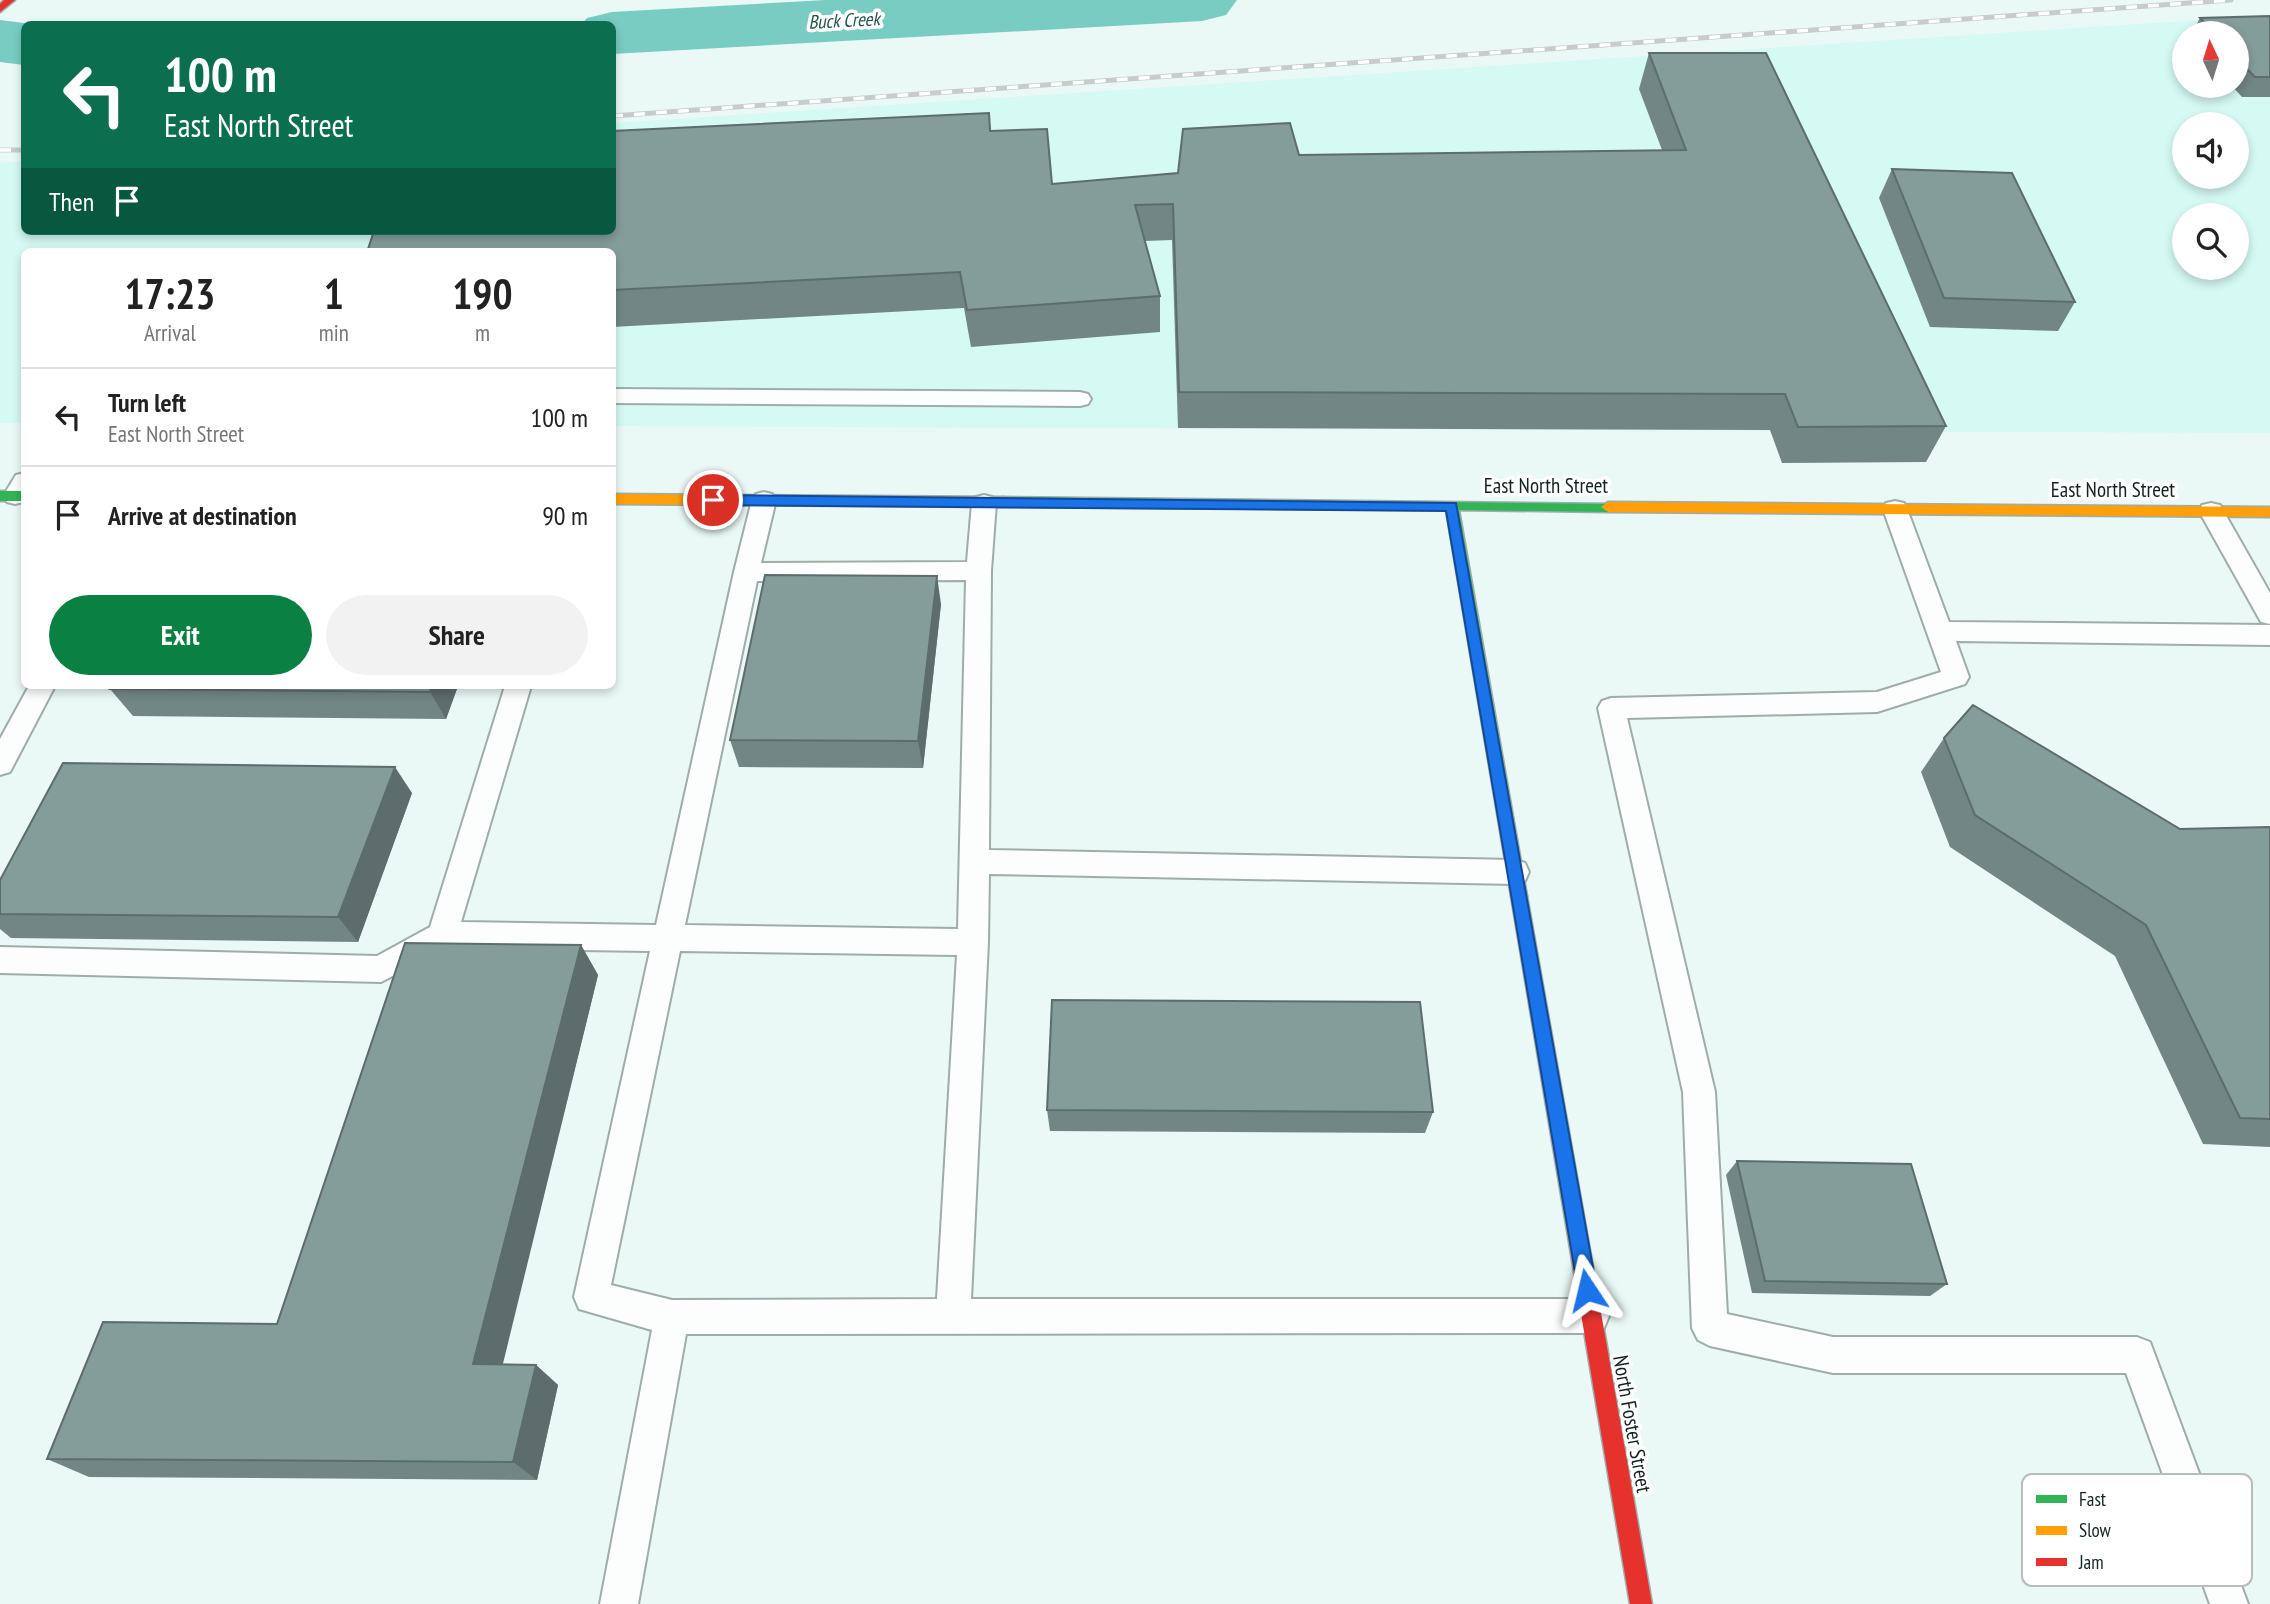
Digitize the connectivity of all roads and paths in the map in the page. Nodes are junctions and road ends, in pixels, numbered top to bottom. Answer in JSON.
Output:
{"nodes":[{"id":1,"x":10,"y":0,"type":"edge"},
{"id":2,"x":0,"y":9,"type":"edge"},
{"id":3,"x":616,"y":396,"type":"edge"},
{"id":4,"x":1080,"y":399,"type":"dead end"},
{"id":5,"x":616,"y":499,"type":"edge"},
{"id":6,"x":764,"y":500,"type":"junction"},
{"id":7,"x":984,"y":503,"type":"junction"},
{"id":8,"x":1452,"y":507,"type":"junction"},
{"id":9,"x":1895,"y":509,"type":"junction"},
{"id":10,"x":2211,"y":511,"type":"junction"},
{"id":11,"x":2270,"y":512,"type":"edge"},
{"id":12,"x":979,"y":570,"type":"junction"},
{"id":13,"x":746,"y":572,"type":"junction"},
{"id":14,"x":2270,"y":615,"type":"edge"},
{"id":15,"x":1939,"y":631,"type":"junction"},
{"id":16,"x":2270,"y":635,"type":"edge"},
{"id":17,"x":40,"y":689,"type":"edge"},
{"id":18,"x":517,"y":689,"type":"edge"},
{"id":19,"x":0,"y":764,"type":"edge"},
{"id":20,"x":974,"y":862,"type":"junction"},
{"id":21,"x":1515,"y":872,"type":"junction"},
{"id":22,"x":443,"y":935,"type":"junction"},
{"id":23,"x":667,"y":939,"type":"junction"},
{"id":24,"x":973,"y":942,"type":"junction"},
{"id":25,"x":0,"y":960,"type":"edge"},
{"id":26,"x":953,"y":1316,"type":"junction"},
{"id":27,"x":672,"y":1317,"type":"junction"},
{"id":28,"x":1592,"y":1317,"type":"junction"},
{"id":29,"x":2180,"y":1474,"type":"edge"},
{"id":30,"x":2221,"y":1586,"type":"edge"},
{"id":31,"x":619,"y":1604,"type":"edge"},
{"id":32,"x":1641,"y":1604,"type":"edge"},
{"id":33,"x":2228,"y":1604,"type":"edge"}],
"edges":[{"from":1,"to":2,"type":"main road"},
{"from":3,"to":4,"type":"lane"},
{"from":5,"to":6,"type":"main road","name":"East North Street"},
{"from":6,"to":7,"type":"main road","name":"East North Street"},
{"from":6,"to":13,"type":"lane"},
{"from":7,"to":8,"type":"main road","name":"East North Street"},
{"from":7,"to":12,"type":"lane"},
{"from":8,"to":9,"type":"main road","name":"East North Street"},
{"from":8,"to":21,"type":"main road","name":"North Foster Street"},
{"from":9,"to":10,"type":"main road","name":"East North Street"},
{"from":9,"to":15,"type":"lane"},
{"from":10,"to":11,"type":"main road","name":"East North Street"},
{"from":10,"to":14,"type":"lane"},
{"from":12,"to":13,"type":"lane"},
{"from":12,"to":20,"type":"lane"},
{"from":13,"to":23,"type":"lane"},
{"from":15,"to":16,"type":"lane"},
{"from":15,"to":29,"type":"lane"},
{"from":17,"to":19,"type":"lane"},
{"from":18,"to":22,"type":"lane"},
{"from":20,"to":21,"type":"lane"},
{"from":20,"to":24,"type":"lane"},
{"from":21,"to":28,"type":"main road","name":"North Foster Street"},
{"from":22,"to":23,"type":"lane"},
{"from":22,"to":25,"type":"lane"},
{"from":23,"to":24,"type":"lane"},
{"from":23,"to":27,"type":"lane"},
{"from":24,"to":26,"type":"lane"},
{"from":26,"to":27,"type":"lane"},
{"from":26,"to":28,"type":"lane"},
{"from":27,"to":31,"type":"lane"},
{"from":28,"to":32,"type":"main road","name":"North Foster Street"},
{"from":30,"to":33,"type":"lane"}]}
